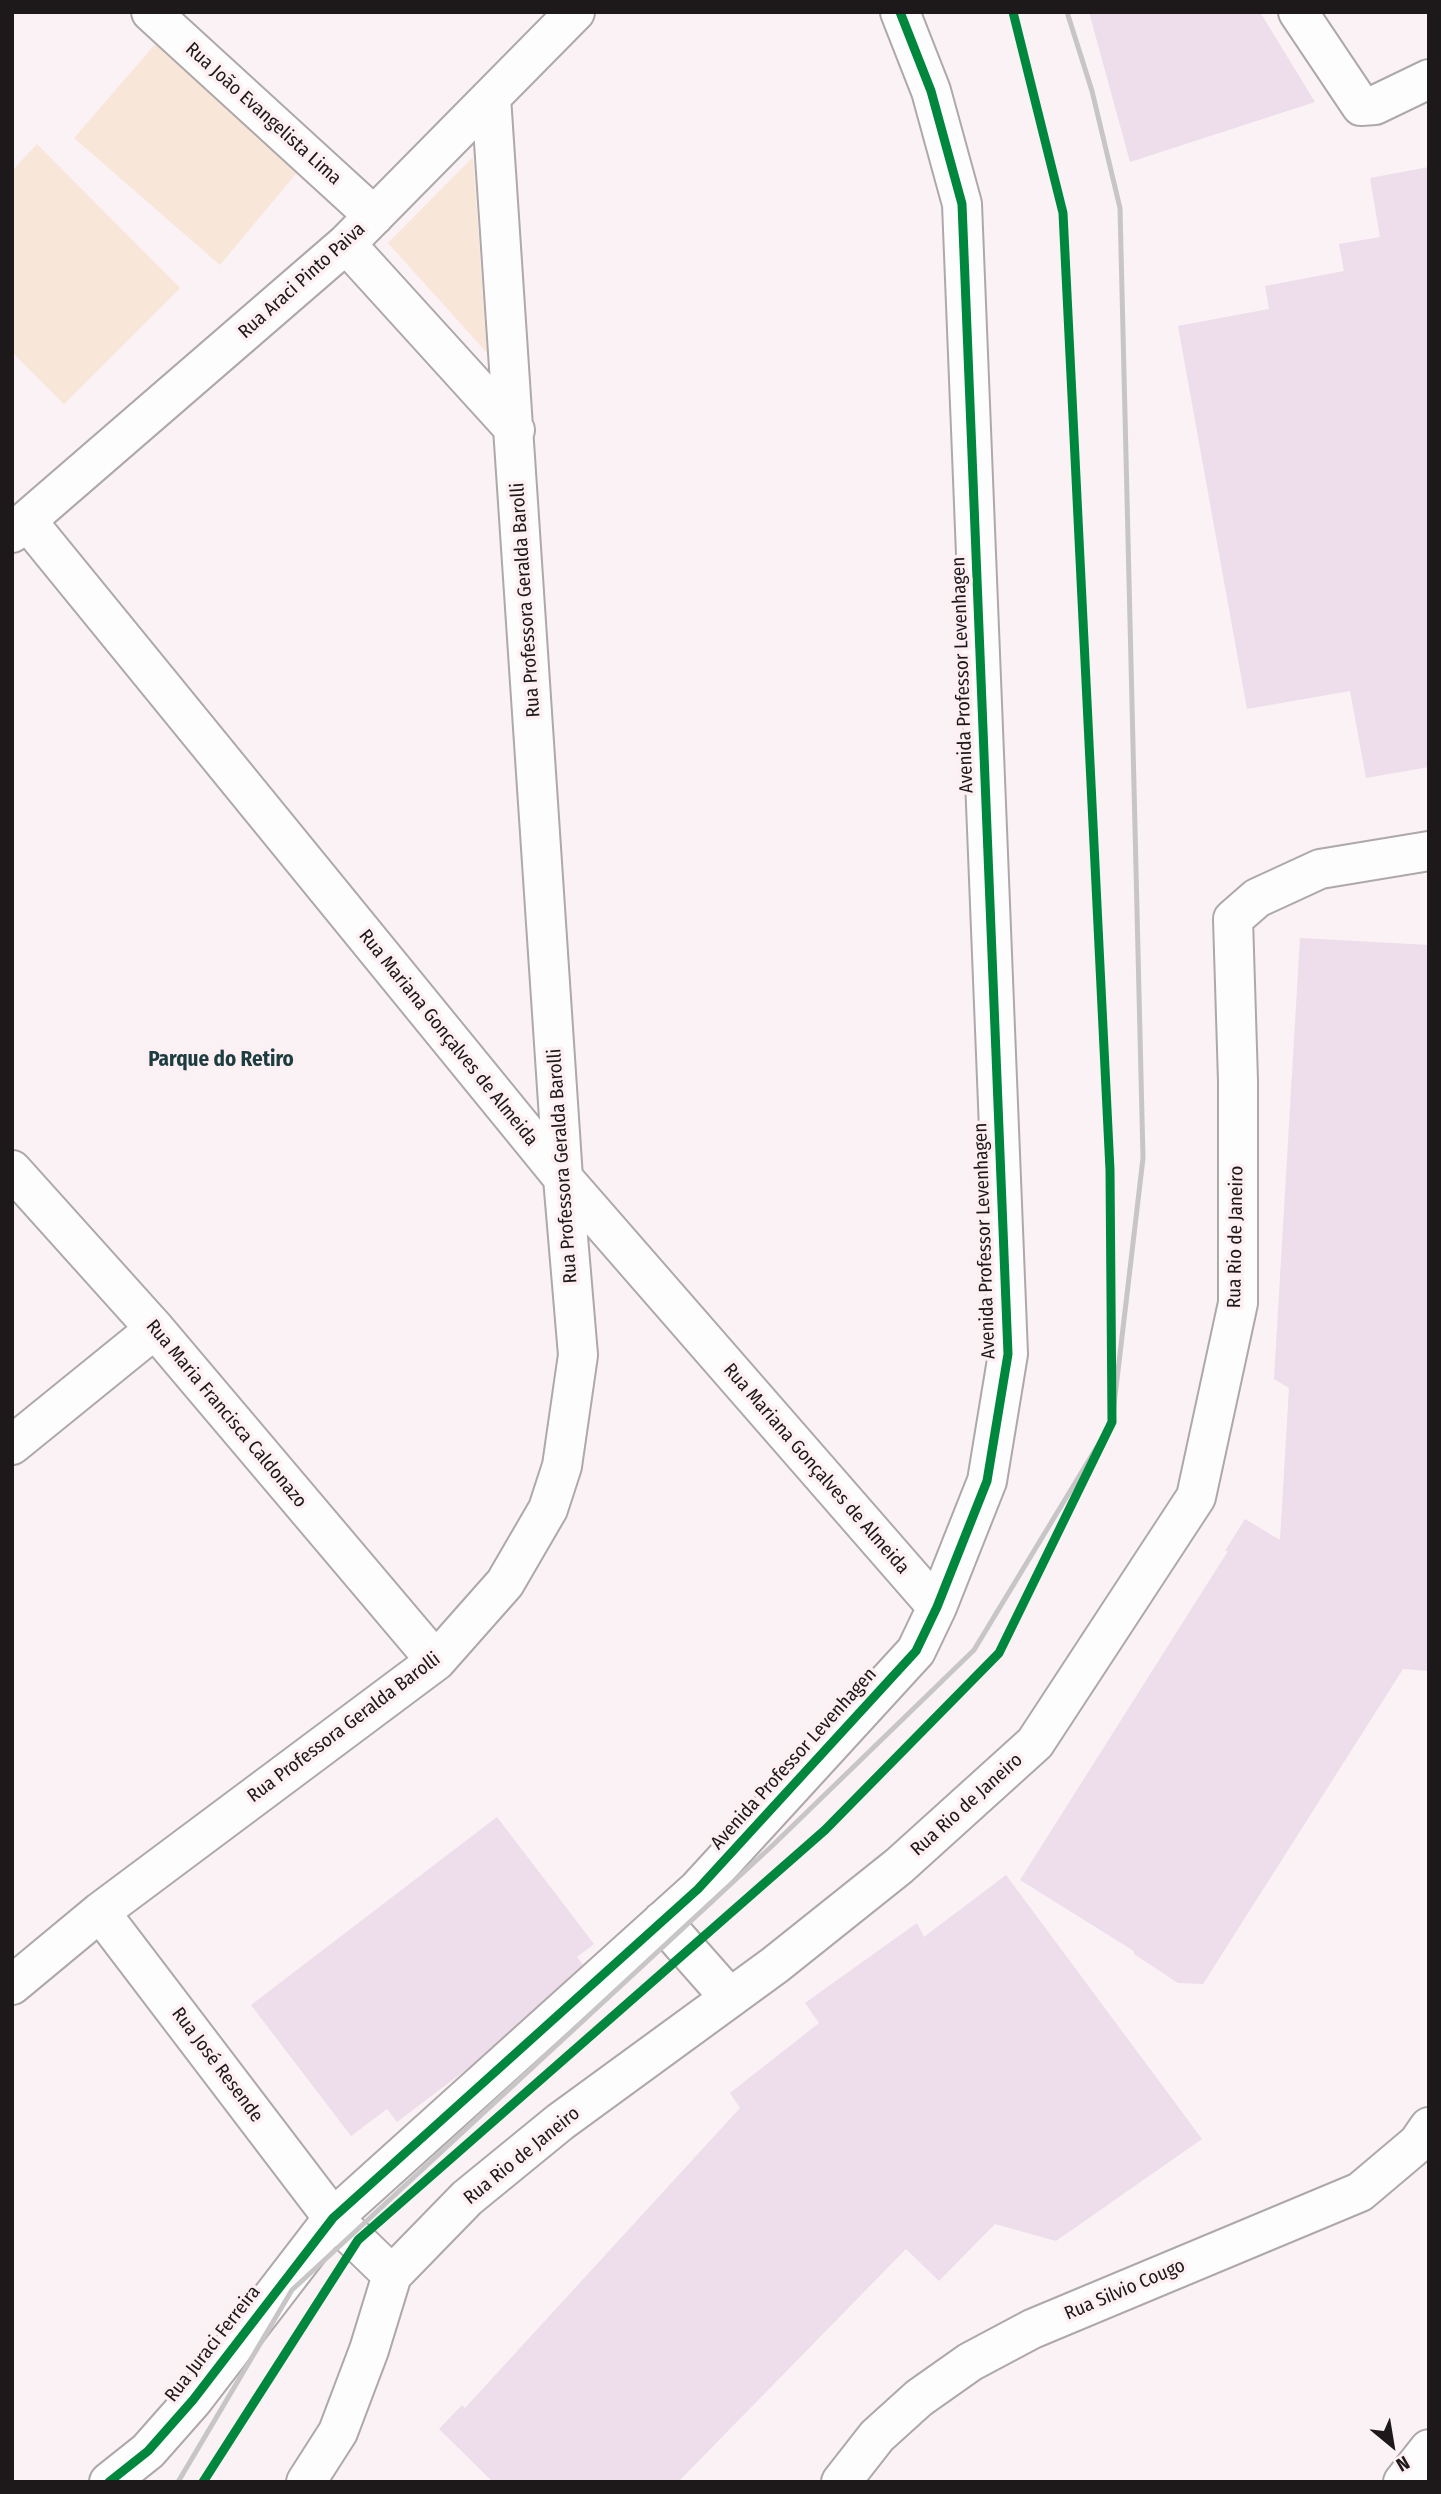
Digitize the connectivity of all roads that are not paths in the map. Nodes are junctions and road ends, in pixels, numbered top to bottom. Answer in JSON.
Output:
{"nodes":[{"id":1,"x":151,"y":12,"type":"edge"},
{"id":2,"x":575,"y":12,"type":"edge"},
{"id":3,"x":900,"y":12,"type":"edge"},
{"id":4,"x":1298,"y":12,"type":"edge"},
{"id":5,"x":1429,"y":79,"type":"edge"},
{"id":6,"x":491,"y":97,"type":"junction"},
{"id":7,"x":374,"y":216,"type":"junction"},
{"id":8,"x":346,"y":244,"type":"junction"},
{"id":9,"x":515,"y":430,"type":"junction"},
{"id":10,"x":20,"y":527,"type":"edge"},
{"id":11,"x":1429,"y":852,"type":"edge"},
{"id":12,"x":12,"y":1170,"type":"edge"},
{"id":13,"x":563,"y":1178,"type":"junction"},
{"id":14,"x":155,"y":1329,"type":"junction"},
{"id":15,"x":12,"y":1445,"type":"edge"},
{"id":16,"x":937,"y":1607,"type":"junction"},
{"id":17,"x":436,"y":1661,"type":"junction"},
{"id":18,"x":100,"y":1912,"type":"junction"},
{"id":19,"x":662,"y":1921,"type":"junction"},
{"id":20,"x":12,"y":1985,"type":"edge"},
{"id":21,"x":730,"y":1998,"type":"junction"},
{"id":22,"x":1429,"y":2127,"type":"edge"},
{"id":23,"x":334,"y":2218,"type":"junction"},
{"id":24,"x":392,"y":2274,"type":"junction"},
{"id":25,"x":1429,"y":2449,"type":"edge"},
{"id":26,"x":109,"y":2482,"type":"edge"},
{"id":27,"x":306,"y":2482,"type":"edge"},
{"id":28,"x":841,"y":2482,"type":"edge"},
{"id":29,"x":1403,"y":2482,"type":"edge"}],
"edges":[{"from":1,"to":7,"type":"street","name":"Rua João Evangelista Lima"},
{"from":2,"to":6,"type":"street","name":"Rua Araci Pinto Paiva"},
{"from":3,"to":16,"type":"street","name":"Avenida Professor Levenhagen"},
{"from":4,"to":5,"type":"street"},
{"from":6,"to":7,"type":"street","name":"Rua Araci Pinto Paiva"},
{"from":6,"to":9,"type":"street","name":"Rua Professora Geralda Barolli"},
{"from":7,"to":8,"type":"street","name":"Rua Araci Pinto Paiva"},
{"from":8,"to":9,"type":"street"},
{"from":8,"to":10,"type":"street","name":"Rua Araci Pinto Paiva"},
{"from":9,"to":13,"type":"street","name":"Rua Professora Geralda Barolli"},
{"from":10,"to":13,"type":"street","name":"Rua Mariana Gonçalves de Almeida"},
{"from":11,"to":21,"type":"street","name":"Rua Rio de Janeiro"},
{"from":12,"to":14,"type":"street","name":"Rua Maria Francisca Caldonazo"},
{"from":13,"to":16,"type":"street","name":"Rua Mariana Gonçalves de Almeida"},
{"from":13,"to":17,"type":"street","name":"Rua Professora Geralda Barolli"},
{"from":14,"to":15,"type":"street"},
{"from":14,"to":17,"type":"street","name":"Rua Maria Francisca Caldonazo"},
{"from":16,"to":19,"type":"street","name":"Avenida Professor Levenhagen"},
{"from":17,"to":18,"type":"street","name":"Rua Professora Geralda Barolli"},
{"from":18,"to":20,"type":"street","name":"Rua Professora Geralda Barolli"},
{"from":18,"to":23,"type":"street","name":"Rua José Resende"},
{"from":19,"to":21,"type":"street"},
{"from":19,"to":23,"type":"street","name":"Avenida Professor Levenhagen"},
{"from":21,"to":24,"type":"street","name":"Rua Rio de Janeiro"},
{"from":22,"to":28,"type":"street","name":"Rua Silvio Cougo"},
{"from":23,"to":24,"type":"street"},
{"from":23,"to":26,"type":"street","name":"Rua Juraci Ferreira"},
{"from":24,"to":27,"type":"street","name":"Rua Rio de Janeiro"},
{"from":25,"to":29,"type":"street"}]}
